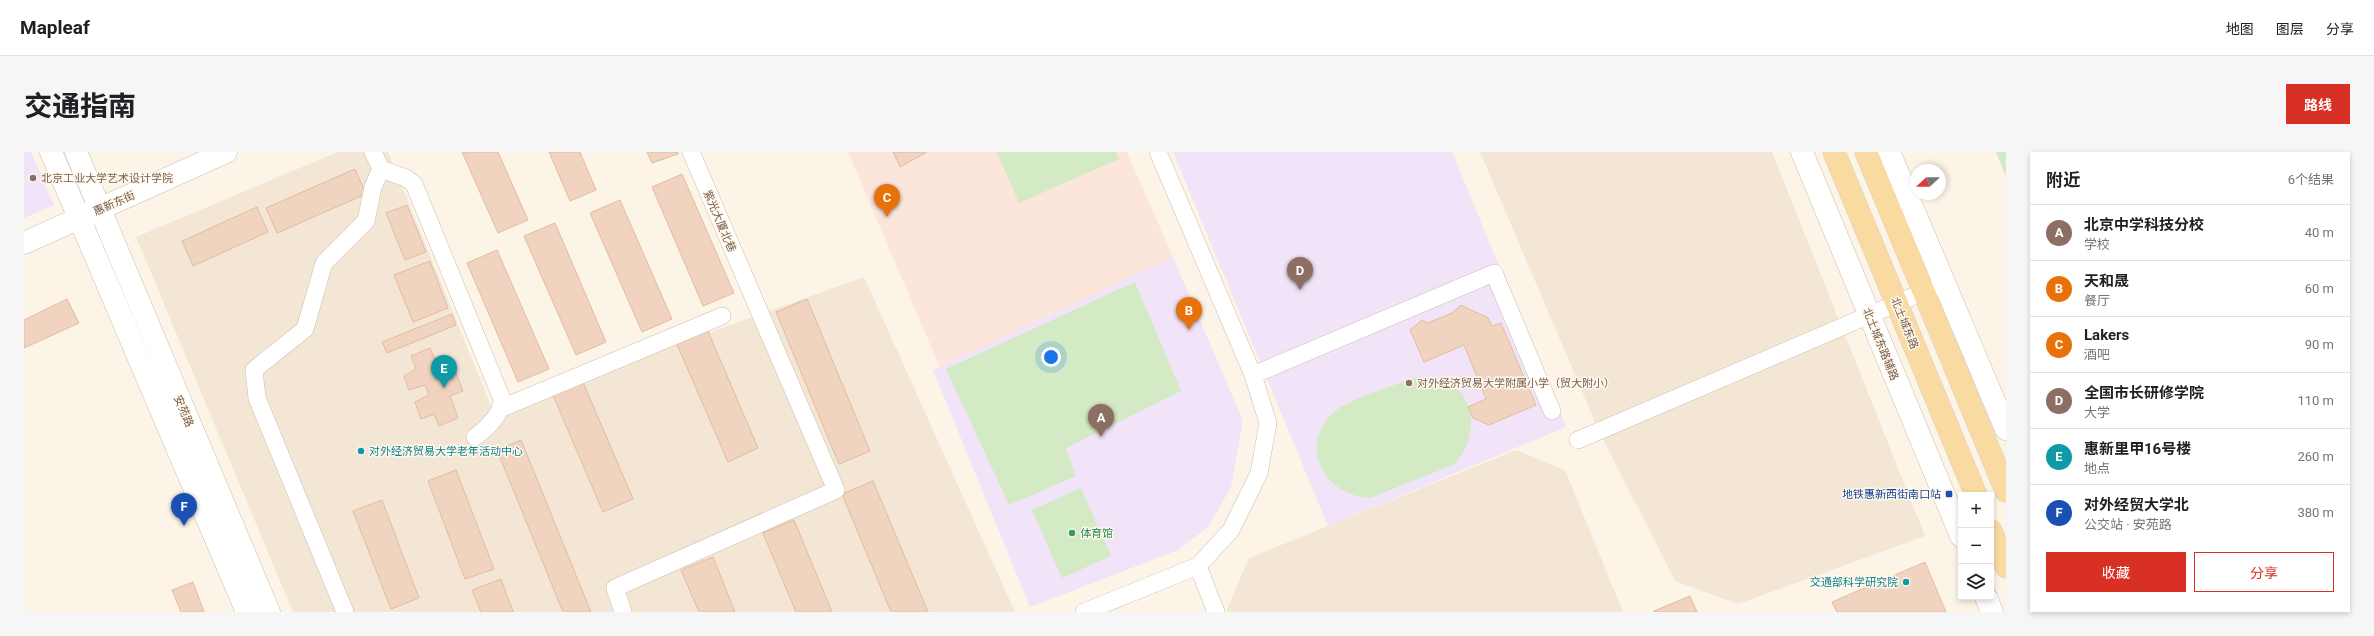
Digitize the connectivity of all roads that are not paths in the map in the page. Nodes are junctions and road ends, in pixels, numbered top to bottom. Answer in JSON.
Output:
{"nodes":[{"id":1,"x":50,"y":152,"type":"edge"},
{"id":2,"x":76,"y":152,"type":"edge"},
{"id":3,"x":226,"y":152,"type":"edge"},
{"id":4,"x":373,"y":152,"type":"edge"},
{"id":5,"x":691,"y":152,"type":"edge"},
{"id":6,"x":1158,"y":152,"type":"edge"},
{"id":7,"x":1802,"y":152,"type":"edge"},
{"id":8,"x":1834,"y":152,"type":"edge"},
{"id":9,"x":1866,"y":152,"type":"edge"},
{"id":10,"x":1889,"y":152,"type":"edge"},
{"id":11,"x":380,"y":169,"type":"junction"},
{"id":12,"x":100,"y":209,"type":"junction"},
{"id":13,"x":78,"y":219,"type":"junction"},
{"id":14,"x":24,"y":243,"type":"edge"},
{"id":15,"x":1946,"y":283,"type":"junction"},
{"id":16,"x":1924,"y":292,"type":"junction"},
{"id":17,"x":1897,"y":304,"type":"junction"},
{"id":18,"x":1870,"y":315,"type":"junction"},
{"id":19,"x":722,"y":316,"type":"dead end"},
{"id":20,"x":1253,"y":375,"type":"junction"},
{"id":21,"x":502,"y":408,"type":"junction"},
{"id":22,"x":1552,"y":411,"type":"dead end"},
{"id":23,"x":2006,"y":429,"type":"edge"},
{"id":24,"x":475,"y":437,"type":"dead end"},
{"id":25,"x":1578,"y":440,"type":"dead end"},
{"id":26,"x":2006,"y":491,"type":"edge"},
{"id":27,"x":1975,"y":492,"type":"edge"},
{"id":28,"x":1958,"y":529,"type":"edge"},
{"id":29,"x":1994,"y":538,"type":"edge"},
{"id":30,"x":1198,"y":566,"type":"junction"},
{"id":31,"x":2006,"y":567,"type":"edge"},
{"id":32,"x":1987,"y":600,"type":"edge"},
{"id":33,"x":247,"y":612,"type":"edge"},
{"id":34,"x":269,"y":612,"type":"edge"},
{"id":35,"x":345,"y":612,"type":"edge"},
{"id":36,"x":622,"y":612,"type":"edge"},
{"id":37,"x":1084,"y":612,"type":"edge"},
{"id":38,"x":1216,"y":612,"type":"edge"},
{"id":39,"x":1992,"y":612,"type":"edge"}],
"edges":[{"from":1,"to":13,"type":"main road","name":"安苑路"},
{"from":2,"to":12,"type":"main road","name":"安苑路"},
{"from":3,"to":12,"type":"main road","name":"惠新东街"},
{"from":4,"to":11,"type":"street"},
{"from":5,"to":36,"type":"street","name":"紫光大厦北巷"},
{"from":6,"to":20,"type":"street"},
{"from":7,"to":18,"type":"main road","name":"北土城东路辅路"},
{"from":8,"to":17,"type":"main road","name":"北土城东路"},
{"from":9,"to":16,"type":"main road"},
{"from":10,"to":15,"type":"main road"},
{"from":11,"to":21,"type":"street"},
{"from":11,"to":35,"type":"street"},
{"from":12,"to":13,"type":"main road","name":"惠新东街"},
{"from":12,"to":34,"type":"main road","name":"安苑路"},
{"from":13,"to":14,"type":"main road","name":"惠新东街"},
{"from":13,"to":33,"type":"main road","name":"安苑路"},
{"from":15,"to":16,"type":"street"},
{"from":15,"to":23,"type":"main road"},
{"from":16,"to":17,"type":"street"},
{"from":16,"to":26,"type":"main road"},
{"from":17,"to":18,"type":"street"},
{"from":17,"to":27,"type":"main road","name":"北土城东路"},
{"from":18,"to":25,"type":"street"},
{"from":18,"to":28,"type":"main road","name":"北土城东路辅路"},
{"from":19,"to":21,"type":"street"},
{"from":20,"to":22,"type":"street"},
{"from":20,"to":30,"type":"street"},
{"from":21,"to":24,"type":"street"},
{"from":29,"to":31,"type":"main road"},
{"from":30,"to":37,"type":"street"},
{"from":30,"to":38,"type":"street"},
{"from":32,"to":39,"type":"main road"}]}
